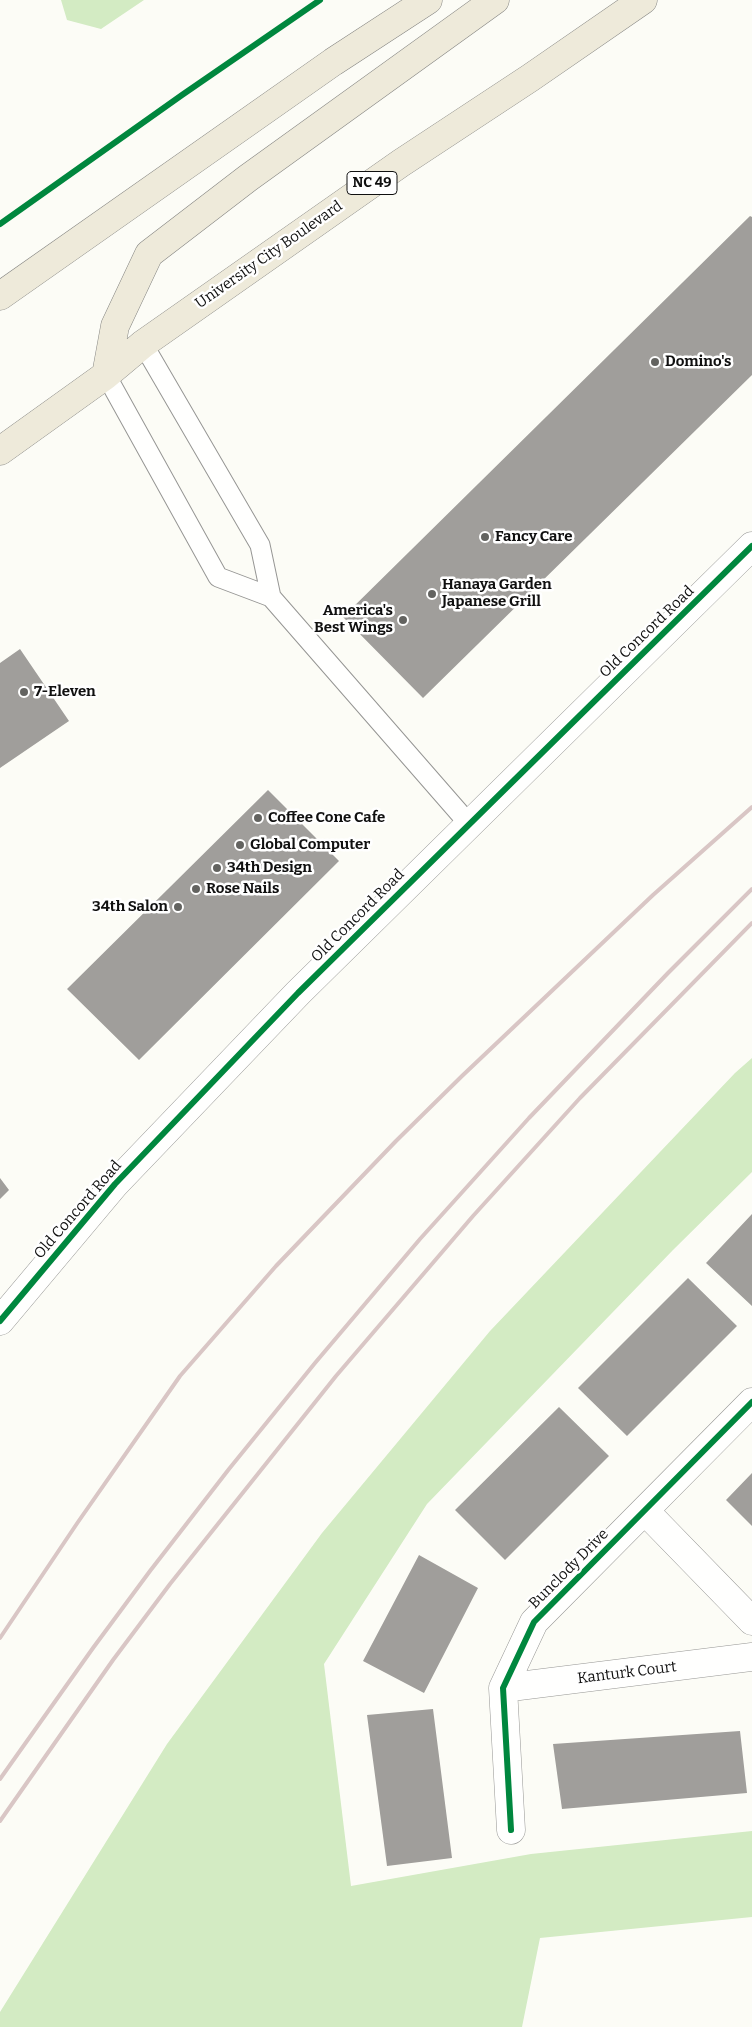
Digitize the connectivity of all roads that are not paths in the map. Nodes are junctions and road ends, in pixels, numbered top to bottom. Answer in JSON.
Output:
{"nodes":[{"id":1,"x":428,"y":0,"type":"edge"},
{"id":2,"x":495,"y":0,"type":"edge"},
{"id":3,"x":643,"y":0,"type":"edge"},
{"id":4,"x":0,"y":296,"type":"edge"},
{"id":5,"x":143,"y":344,"type":"junction"},
{"id":6,"x":106,"y":375,"type":"junction"},
{"id":7,"x":0,"y":451,"type":"edge"},
{"id":8,"x":752,"y":546,"type":"edge"},
{"id":9,"x":271,"y":597,"type":"junction"},
{"id":10,"x":469,"y":824,"type":"junction"},
{"id":11,"x":0,"y":1321,"type":"edge"},
{"id":12,"x":752,"y":1402,"type":"edge"},
{"id":13,"x":645,"y":1511,"type":"junction"},
{"id":14,"x":752,"y":1621,"type":"edge"},
{"id":15,"x":752,"y":1657,"type":"edge"},
{"id":16,"x":503,"y":1688,"type":"junction"},
{"id":17,"x":511,"y":1830,"type":"dead end"}],
"edges":[{"from":1,"to":4,"type":"main road"},
{"from":2,"to":6,"type":"main road"},
{"from":3,"to":5,"type":"main road","name":"University City Boulevard","number":"NC 49"},
{"from":5,"to":6,"type":"main road","name":"University City Boulevard","number":"NC 49"},
{"from":5,"to":9,"type":"lane"},
{"from":6,"to":7,"type":"main road","name":"University City Boulevard","number":"NC 49"},
{"from":6,"to":9,"type":"lane"},
{"from":8,"to":10,"type":"street","name":"Old Concord Road"},
{"from":9,"to":10,"type":"lane"},
{"from":10,"to":11,"type":"street","name":"Old Concord Road"},
{"from":12,"to":13,"type":"street","name":"Bunclody Drive"},
{"from":13,"to":14,"type":"street"},
{"from":13,"to":16,"type":"street","name":"Bunclody Drive"},
{"from":15,"to":16,"type":"street","name":"Kanturk Court"},
{"from":16,"to":17,"type":"street","name":"Bunclody Drive"}]}
